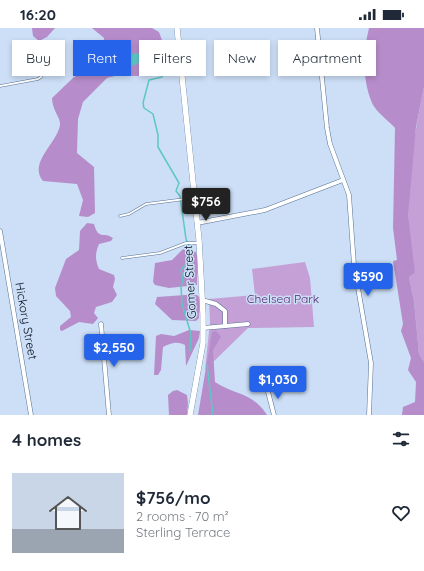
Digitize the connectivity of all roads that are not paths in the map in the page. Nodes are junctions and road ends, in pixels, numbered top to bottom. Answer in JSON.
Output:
{"nodes":[{"id":1,"x":177,"y":28,"type":"edge"},
{"id":2,"x":318,"y":28,"type":"edge"},
{"id":3,"x":42,"y":76,"type":"edge"},
{"id":4,"x":0,"y":86,"type":"edge"},
{"id":5,"x":344,"y":180,"type":"junction"},
{"id":6,"x":194,"y":198,"type":"junction"},
{"id":7,"x":120,"y":216,"type":"dead end"},
{"id":8,"x":197,"y":223,"type":"junction"},
{"id":9,"x":0,"y":231,"type":"edge"},
{"id":10,"x":199,"y":244,"type":"junction"},
{"id":11,"x":122,"y":258,"type":"dead end"},
{"id":12,"x":202,"y":300,"type":"junction"},
{"id":13,"x":101,"y":324,"type":"dead end"},
{"id":14,"x":248,"y":324,"type":"dead end"},
{"id":15,"x":225,"y":326,"type":"junction"},
{"id":16,"x":203,"y":328,"type":"junction"},
{"id":17,"x":267,"y":388,"type":"dead end"},
{"id":18,"x":32,"y":415,"type":"edge"},
{"id":19,"x":109,"y":415,"type":"edge"},
{"id":20,"x":190,"y":415,"type":"edge"},
{"id":21,"x":274,"y":415,"type":"edge"},
{"id":22,"x":369,"y":415,"type":"edge"}],
"edges":[{"from":1,"to":6,"type":"street","name":"Gomer Street"},
{"from":2,"to":5,"type":"street"},
{"from":3,"to":4,"type":"lane"},
{"from":5,"to":8,"type":"street"},
{"from":5,"to":22,"type":"street"},
{"from":6,"to":7,"type":"lane"},
{"from":6,"to":8,"type":"street","name":"Gomer Street"},
{"from":8,"to":10,"type":"street","name":"Gomer Street"},
{"from":9,"to":18,"type":"street","name":"Hickory Street"},
{"from":10,"to":11,"type":"lane"},
{"from":10,"to":12,"type":"street","name":"Gomer Street"},
{"from":12,"to":15,"type":"street"},
{"from":12,"to":16,"type":"street","name":"Gomer Street"},
{"from":13,"to":19,"type":"street"},
{"from":14,"to":15,"type":"street"},
{"from":15,"to":16,"type":"street"},
{"from":16,"to":20,"type":"street","name":"Gomer Street"},
{"from":17,"to":21,"type":"street"}]}
